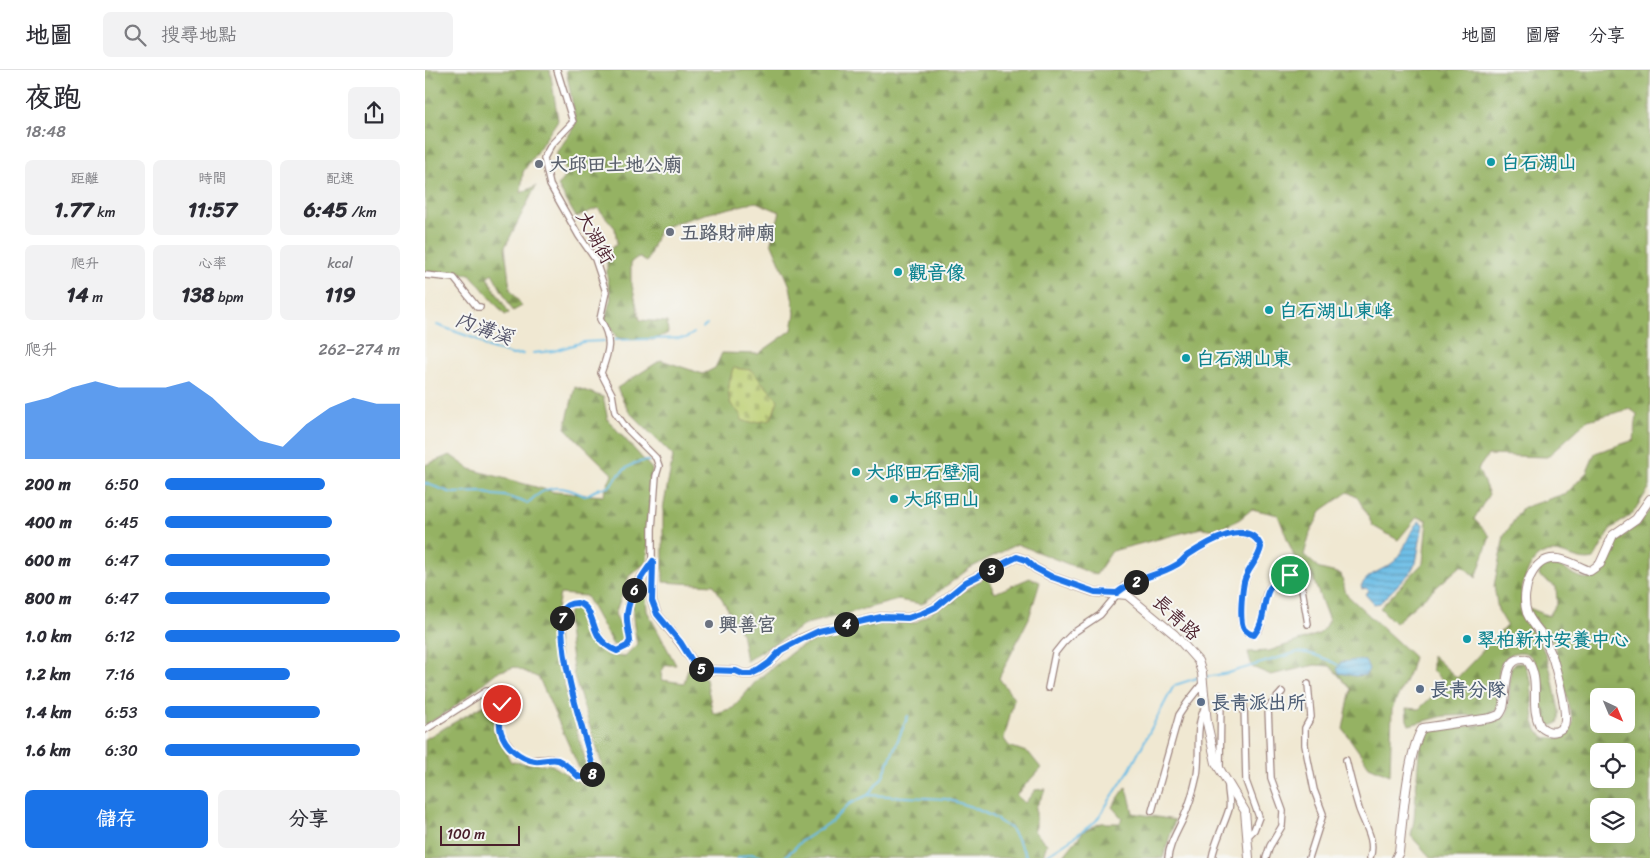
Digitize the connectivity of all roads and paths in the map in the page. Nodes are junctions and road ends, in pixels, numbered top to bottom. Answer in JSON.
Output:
{"nodes":[{"id":1,"x":557,"y":70,"type":"edge"},
{"id":2,"x":425,"y":275,"type":"edge"},
{"id":3,"x":480,"y":307,"type":"dead end"},
{"id":4,"x":1650,"y":499,"type":"edge"},
{"id":5,"x":653,"y":561,"type":"junction"},
{"id":6,"x":1117,"y":593,"type":"junction"},
{"id":7,"x":1308,"y":624,"type":"dead end"},
{"id":8,"x":1202,"y":684,"type":"junction"},
{"id":9,"x":1308,"y":684,"type":"dead end"},
{"id":10,"x":1047,"y":688,"type":"dead end"},
{"id":11,"x":1281,"y":692,"type":"dead end"},
{"id":12,"x":1221,"y":695,"type":"dead end"},
{"id":13,"x":1244,"y":703,"type":"dead end"},
{"id":14,"x":1205,"y":707,"type":"junction"},
{"id":15,"x":425,"y":730,"type":"edge"},
{"id":16,"x":1346,"y":760,"type":"dead end"},
{"id":17,"x":1220,"y":769,"type":"junction"},
{"id":18,"x":1228,"y":782,"type":"junction"},
{"id":19,"x":1152,"y":811,"type":"dead end"},
{"id":20,"x":1247,"y":838,"type":"junction"},
{"id":21,"x":1168,"y":858,"type":"edge"},
{"id":22,"x":1211,"y":858,"type":"edge"},
{"id":23,"x":1249,"y":858,"type":"edge"},
{"id":24,"x":1267,"y":858,"type":"edge"},
{"id":25,"x":1309,"y":858,"type":"edge"},
{"id":26,"x":1370,"y":858,"type":"edge"},
{"id":27,"x":1396,"y":858,"type":"edge"}],
"edges":[{"from":1,"to":5,"type":"street","name":"大湖街"},
{"from":2,"to":3,"type":"street"},
{"from":4,"to":27,"type":"street"},
{"from":5,"to":6,"type":"street","name":"長青路"},
{"from":5,"to":15,"type":"street"},
{"from":6,"to":7,"type":"street"},
{"from":6,"to":8,"type":"street","name":"長青路"},
{"from":6,"to":10,"type":"street"},
{"from":8,"to":14,"type":"street","name":"長青路"},
{"from":8,"to":19,"type":"street"},
{"from":9,"to":25,"type":"street"},
{"from":11,"to":24,"type":"street"},
{"from":12,"to":17,"type":"street"},
{"from":13,"to":20,"type":"street"},
{"from":14,"to":17,"type":"street","name":"長青路"},
{"from":14,"to":21,"type":"street"},
{"from":16,"to":26,"type":"street"},
{"from":17,"to":18,"type":"street","name":"長青路"},
{"from":18,"to":20,"type":"street","name":"長青路"},
{"from":18,"to":22,"type":"street"},
{"from":20,"to":23,"type":"street","name":"長青路"}]}
